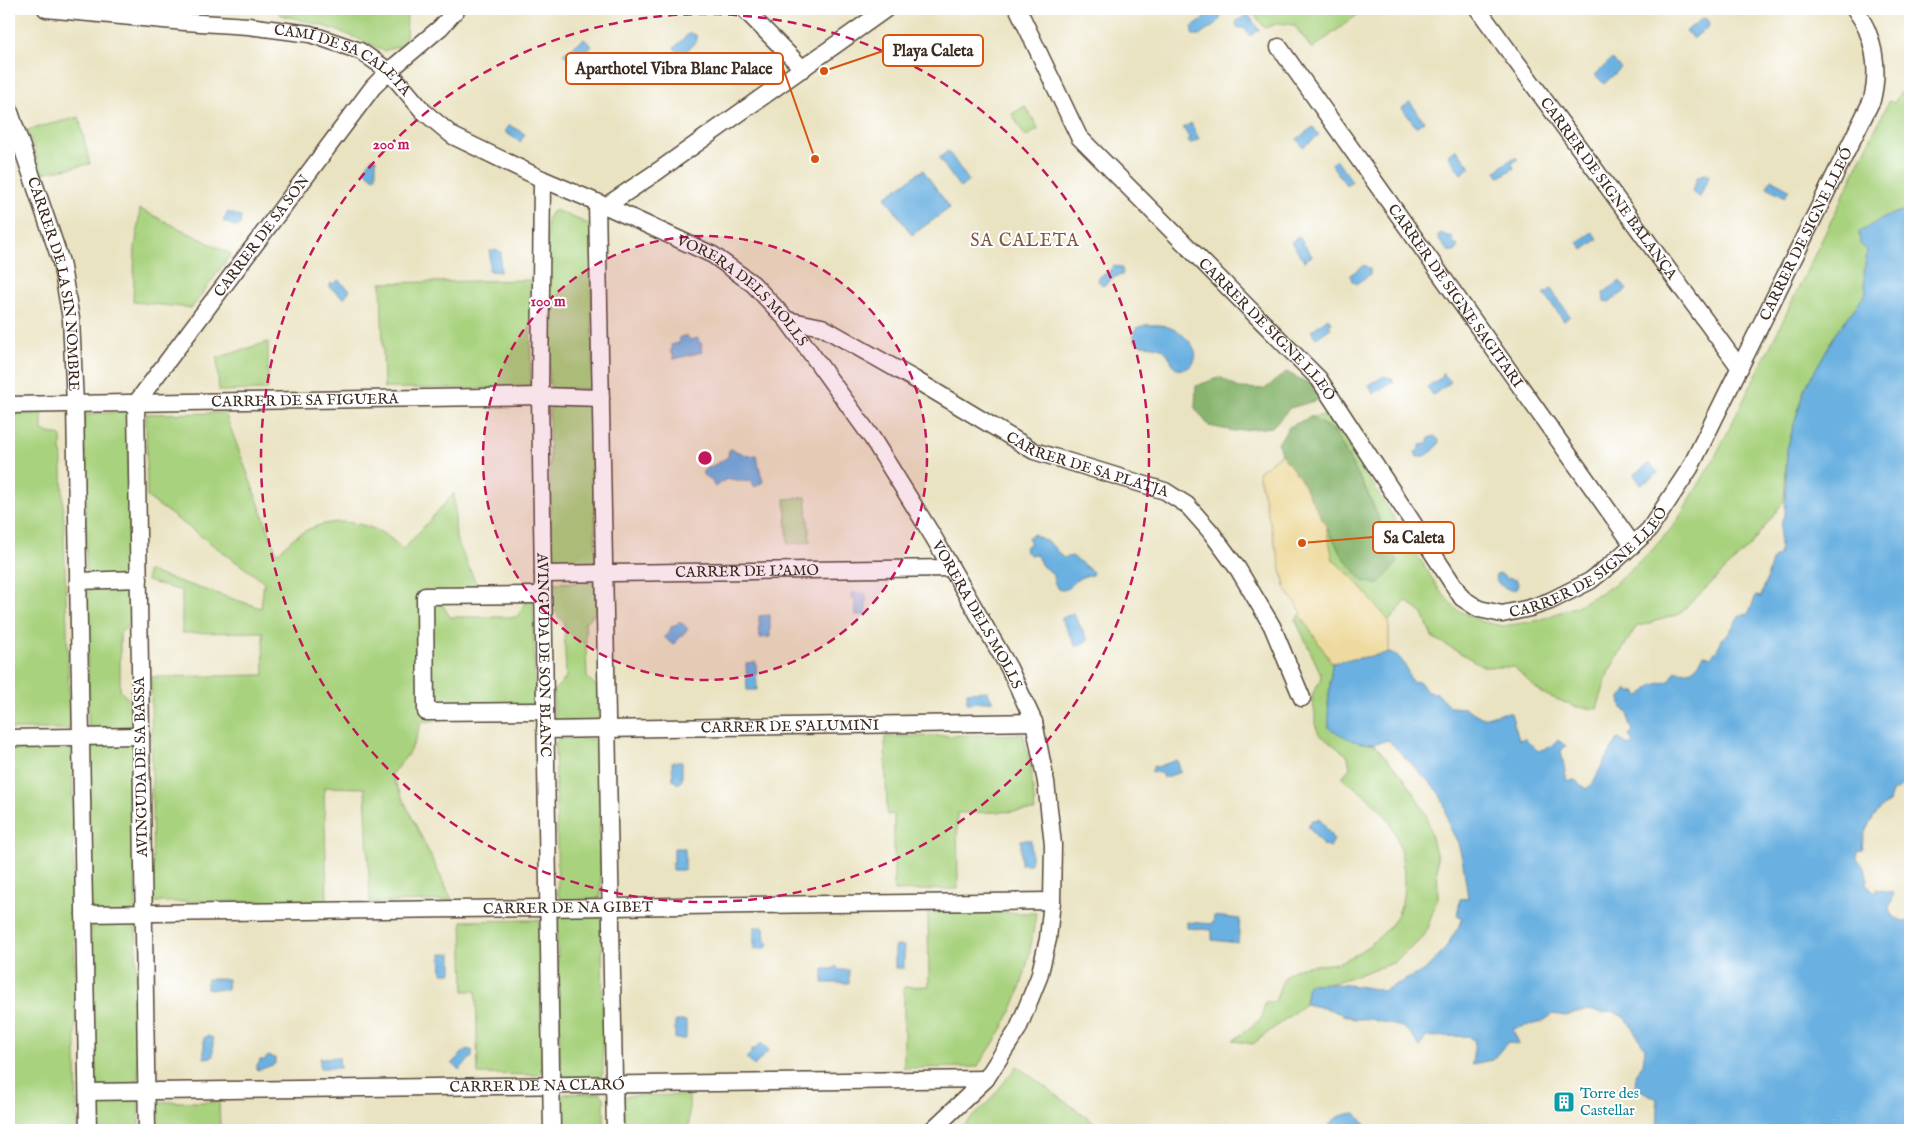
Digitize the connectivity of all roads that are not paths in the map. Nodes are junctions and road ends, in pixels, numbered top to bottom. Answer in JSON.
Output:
{"nodes":[{"id":1,"x":46,"y":9,"type":"edge"},
{"id":2,"x":458,"y":9,"type":"edge"},
{"id":3,"x":744,"y":9,"type":"edge"},
{"id":4,"x":886,"y":9,"type":"edge"},
{"id":5,"x":1018,"y":9,"type":"edge"},
{"id":6,"x":1478,"y":9,"type":"edge"},
{"id":7,"x":1855,"y":9,"type":"edge"},
{"id":8,"x":1279,"y":47,"type":"dead end"},
{"id":9,"x":803,"y":69,"type":"junction"},
{"id":10,"x":389,"y":71,"type":"junction"},
{"id":11,"x":9,"y":110,"type":"edge"},
{"id":12,"x":542,"y":179,"type":"junction"},
{"id":13,"x":601,"y":204,"type":"junction"},
{"id":14,"x":787,"y":320,"type":"junction"},
{"id":15,"x":1740,"y":368,"type":"junction"},
{"id":16,"x":540,"y":396,"type":"junction"},
{"id":17,"x":601,"y":398,"type":"junction"},
{"id":18,"x":136,"y":403,"type":"junction"},
{"id":19,"x":75,"y":404,"type":"junction"},
{"id":20,"x":9,"y":405,"type":"edge"},
{"id":21,"x":1633,"y":545,"type":"junction"},
{"id":22,"x":951,"y":568,"type":"junction"},
{"id":23,"x":604,"y":573,"type":"junction"},
{"id":24,"x":543,"y":574,"type":"junction"},
{"id":25,"x":139,"y":579,"type":"junction"},
{"id":26,"x":78,"y":582,"type":"junction"},
{"id":27,"x":542,"y":595,"type":"junction"},
{"id":28,"x":1302,"y":698,"type":"dead end"},
{"id":29,"x":545,"y":711,"type":"junction"},
{"id":30,"x":1034,"y":722,"type":"junction"},
{"id":31,"x":607,"y":729,"type":"junction"},
{"id":32,"x":545,"y":730,"type":"junction"},
{"id":33,"x":141,"y":736,"type":"junction"},
{"id":34,"x":81,"y":737,"type":"junction"},
{"id":35,"x":9,"y":738,"type":"edge"},
{"id":36,"x":1052,"y":901,"type":"junction"},
{"id":37,"x":611,"y":906,"type":"junction"},
{"id":38,"x":548,"y":908,"type":"junction"},
{"id":39,"x":84,"y":914,"type":"junction"},
{"id":40,"x":143,"y":914,"type":"junction"},
{"id":41,"x":986,"y":1079,"type":"junction"},
{"id":42,"x":614,"y":1084,"type":"junction"},
{"id":43,"x":551,"y":1085,"type":"junction"},
{"id":44,"x":146,"y":1091,"type":"junction"},
{"id":45,"x":88,"y":1092,"type":"junction"},
{"id":46,"x":88,"y":1130,"type":"edge"},
{"id":47,"x":147,"y":1130,"type":"edge"},
{"id":48,"x":552,"y":1130,"type":"edge"},
{"id":49,"x":615,"y":1130,"type":"edge"},
{"id":50,"x":932,"y":1130,"type":"edge"}],
"edges":[{"from":1,"to":10,"type":"street","name":"CAMÍ DE SA CALETA"},
{"from":2,"to":10,"type":"street","name":"CARRER DE SA SON"},
{"from":3,"to":9,"type":"street"},
{"from":4,"to":9,"type":"street"},
{"from":5,"to":21,"type":"street","name":"CARRER DE SIGNE LLEÓ"},
{"from":6,"to":15,"type":"street","name":"CARRER DE SIGNE BALANÇA"},
{"from":7,"to":15,"type":"street","name":"CARRER DE SIGNE LLEÓ"},
{"from":8,"to":21,"type":"street","name":"CARRER DE SIGNE SAGITARI"},
{"from":9,"to":13,"type":"street"},
{"from":10,"to":12,"type":"street","name":"CAMÍ DE SA CALETA"},
{"from":10,"to":18,"type":"street","name":"CARRER DE SA SON"},
{"from":11,"to":19,"type":"street","name":"CARRER DE LA SIN NOMBRE"},
{"from":12,"to":13,"type":"street","name":"CAMÍ DE SA CALETA"},
{"from":12,"to":16,"type":"street","name":"AVINGUDA DE SON BLANC"},
{"from":13,"to":14,"type":"street","name":"VORERA DELS MOLLS"},
{"from":13,"to":17,"type":"street"},
{"from":14,"to":22,"type":"street","name":"VORERA DELS MOLLS"},
{"from":14,"to":28,"type":"street","name":"CARRER DE SA PLATJA"},
{"from":15,"to":21,"type":"street","name":"CARRER DE SIGNE LLEÓ"},
{"from":16,"to":17,"type":"street","name":"CARRER DE SA FIGUERA"},
{"from":16,"to":18,"type":"street","name":"CARRER DE SA FIGUERA"},
{"from":16,"to":24,"type":"street","name":"AVINGUDA DE SON BLANC"},
{"from":17,"to":23,"type":"street"},
{"from":18,"to":19,"type":"street","name":"CARRER DE SA FIGUERA"},
{"from":18,"to":25,"type":"street","name":"AVINGUDA DE SA BASSA"},
{"from":19,"to":20,"type":"street","name":"CARRER DE SA FIGUERA"},
{"from":19,"to":26,"type":"street"},
{"from":22,"to":23,"type":"street","name":"CARRER DE L'AMO"},
{"from":22,"to":30,"type":"street","name":"VORERA DELS MOLLS"},
{"from":23,"to":24,"type":"street","name":"CARRER DE L'AMO"},
{"from":23,"to":31,"type":"street"},
{"from":24,"to":27,"type":"street","name":"AVINGUDA DE SON BLANC"},
{"from":25,"to":26,"type":"street"},
{"from":25,"to":33,"type":"street","name":"AVINGUDA DE SA BASSA"},
{"from":26,"to":34,"type":"street"},
{"from":27,"to":29,"type":"street","name":"AVINGUDA DE SON BLANC"},
{"from":27,"to":29,"type":"street"},
{"from":29,"to":32,"type":"street","name":"AVINGUDA DE SON BLANC"},
{"from":30,"to":31,"type":"street","name":"CARRER DE S'ALUMINI"},
{"from":30,"to":36,"type":"street","name":"VORERA DELS MOLLS"},
{"from":31,"to":32,"type":"street","name":"CARRER DE S'ALUMINI"},
{"from":31,"to":37,"type":"street"},
{"from":32,"to":38,"type":"street","name":"AVINGUDA DE SON BLANC"},
{"from":33,"to":34,"type":"street"},
{"from":33,"to":40,"type":"street","name":"AVINGUDA DE SA BASSA"},
{"from":34,"to":35,"type":"street"},
{"from":34,"to":39,"type":"street"},
{"from":36,"to":37,"type":"street","name":"CARRER DE NA GIBET"},
{"from":36,"to":41,"type":"street","name":"VORERA DELS MOLLS"},
{"from":37,"to":38,"type":"street","name":"CARRER DE NA GIBET"},
{"from":37,"to":42,"type":"street"},
{"from":38,"to":40,"type":"street","name":"CARRER DE NA GIBET"},
{"from":38,"to":43,"type":"street","name":"AVINGUDA DE SON BLANC"},
{"from":39,"to":40,"type":"street","name":"CARRER DE NA GIBET"},
{"from":39,"to":45,"type":"street"},
{"from":40,"to":44,"type":"street","name":"AVINGUDA DE SA BASSA"},
{"from":41,"to":42,"type":"street","name":"CARRER DE NA CLARÓ"},
{"from":41,"to":50,"type":"street","name":"VORERA DELS MOLLS"},
{"from":42,"to":43,"type":"street","name":"CARRER DE NA CLARÓ"},
{"from":42,"to":49,"type":"street"},
{"from":43,"to":44,"type":"street","name":"CARRER DE NA CLARÓ"},
{"from":43,"to":48,"type":"street","name":"AVINGUDA DE SON BLANC"},
{"from":44,"to":45,"type":"street","name":"CARRER DE NA CLARÓ"},
{"from":44,"to":47,"type":"street","name":"AVINGUDA DE SA BASSA"},
{"from":45,"to":46,"type":"street"}]}
